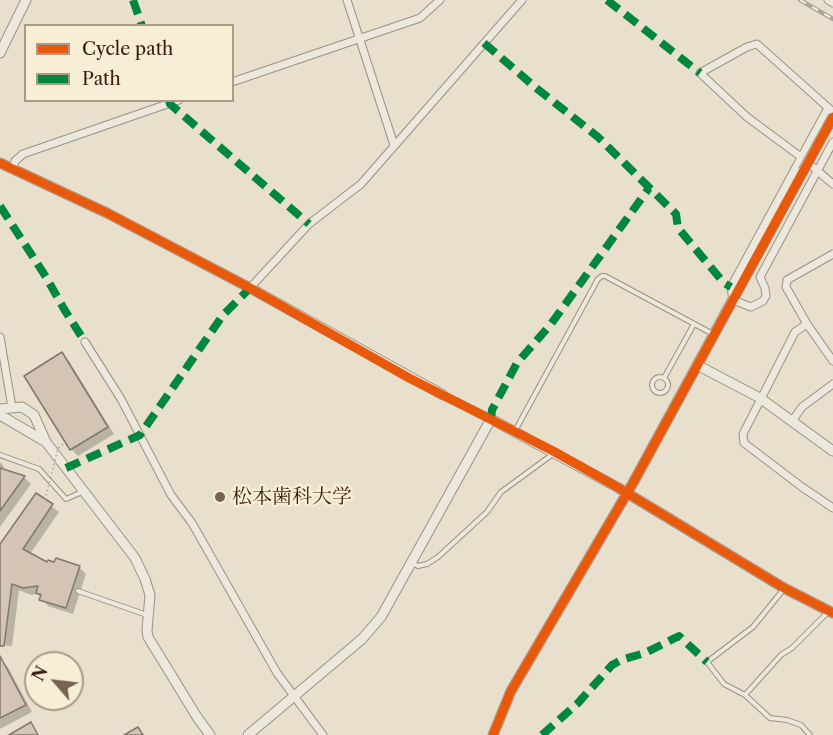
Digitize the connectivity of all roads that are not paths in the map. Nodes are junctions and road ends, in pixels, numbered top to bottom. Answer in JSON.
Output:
{"nodes":[{"id":1,"x":26,"y":0,"type":"edge"},
{"id":2,"x":347,"y":0,"type":"edge"},
{"id":3,"x":440,"y":0,"type":"edge"},
{"id":4,"x":522,"y":0,"type":"edge"},
{"id":5,"x":828,"y":0,"type":"edge"},
{"id":6,"x":833,"y":3,"type":"edge"},
{"id":7,"x":360,"y":39,"type":"junction"},
{"id":8,"x":0,"y":53,"type":"edge"},
{"id":9,"x":234,"y":81,"type":"edge"},
{"id":10,"x":173,"y":102,"type":"edge"},
{"id":11,"x":830,"y":110,"type":"edge"},
{"id":12,"x":833,"y":117,"type":"edge"},
{"id":13,"x":833,"y":142,"type":"edge"},
{"id":14,"x":394,"y":145,"type":"junction"},
{"id":15,"x":801,"y":157,"type":"junction"},
{"id":16,"x":0,"y":163,"type":"edge"},
{"id":17,"x":14,"y":169,"type":"junction"},
{"id":18,"x":817,"y":171,"type":"junction"},
{"id":19,"x":833,"y":184,"type":"edge"},
{"id":20,"x":833,"y":254,"type":"edge"},
{"id":21,"x":250,"y":288,"type":"junction"},
{"id":22,"x":733,"y":300,"type":"junction"},
{"id":23,"x":694,"y":324,"type":"junction"},
{"id":24,"x":807,"y":324,"type":"junction"},
{"id":25,"x":714,"y":334,"type":"junction"},
{"id":26,"x":0,"y":337,"type":"edge"},
{"id":27,"x":85,"y":342,"type":"dead end"},
{"id":28,"x":833,"y":361,"type":"edge"},
{"id":29,"x":697,"y":365,"type":"junction"},
{"id":30,"x":664,"y":378,"type":"junction"},
{"id":31,"x":833,"y":384,"type":"edge"},
{"id":32,"x":443,"y":395,"type":"joint"},
{"id":33,"x":760,"y":398,"type":"junction"},
{"id":34,"x":12,"y":407,"type":"junction"},
{"id":35,"x":0,"y":409,"type":"edge"},
{"id":36,"x":0,"y":415,"type":"edge"},
{"id":37,"x":491,"y":419,"type":"junction"},
{"id":38,"x":793,"y":420,"type":"junction"},
{"id":39,"x":514,"y":432,"type":"junction"},
{"id":40,"x":46,"y":442,"type":"junction"},
{"id":41,"x":833,"y":451,"type":"edge"},
{"id":42,"x":555,"y":452,"type":"junction"},
{"id":43,"x":0,"y":455,"type":"edge"},
{"id":44,"x":83,"y":492,"type":"junction"},
{"id":45,"x":627,"y":494,"type":"junction"},
{"id":46,"x":833,"y":508,"type":"edge"},
{"id":47,"x":411,"y":563,"type":"junction"},
{"id":48,"x":784,"y":588,"type":"junction"},
{"id":49,"x":78,"y":591,"type":"dead end"},
{"id":50,"x":831,"y":612,"type":"edge"},
{"id":51,"x":148,"y":615,"type":"junction"},
{"id":52,"x":745,"y":695,"type":"junction"},
{"id":53,"x":294,"y":697,"type":"junction"},
{"id":54,"x":210,"y":735,"type":"edge"},
{"id":55,"x":248,"y":735,"type":"edge"},
{"id":56,"x":323,"y":735,"type":"edge"},
{"id":57,"x":493,"y":735,"type":"edge"},
{"id":58,"x":810,"y":735,"type":"edge"}],
"edges":[{"from":1,"to":8,"type":"street"},
{"from":2,"to":7,"type":"street"},
{"from":3,"to":7,"type":"street"},
{"from":4,"to":14,"type":"street"},
{"from":5,"to":6,"type":"street"},
{"from":7,"to":9,"type":"street"},
{"from":7,"to":14,"type":"street"},
{"from":10,"to":17,"type":"street"},
{"from":11,"to":15,"type":"street"},
{"from":11,"to":15,"type":"street"},
{"from":12,"to":22,"type":"street","bridge":true},
{"from":13,"to":18,"type":"street"},
{"from":14,"to":21,"type":"street"},
{"from":15,"to":18,"type":"street"},
{"from":15,"to":22,"type":"street"},
{"from":16,"to":17,"type":"street"},
{"from":17,"to":21,"type":"street"},
{"from":18,"to":19,"type":"street"},
{"from":18,"to":22,"type":"street"},
{"from":20,"to":24,"type":"street"},
{"from":21,"to":32,"type":"street"},
{"from":22,"to":25,"type":"street"},
{"from":23,"to":25,"type":"lane"},
{"from":23,"to":30,"type":"lane"},
{"from":23,"to":39,"type":"lane"},
{"from":24,"to":28,"type":"street"},
{"from":24,"to":33,"type":"street"},
{"from":25,"to":29,"type":"street"},
{"from":26,"to":34,"type":"street"},
{"from":27,"to":53,"type":"street"},
{"from":29,"to":33,"type":"street"},
{"from":29,"to":45,"type":"street"},
{"from":30,"to":30,"type":"lane"},
{"from":31,"to":38,"type":"street"},
{"from":32,"to":37,"type":"street"},
{"from":33,"to":38,"type":"street"},
{"from":33,"to":46,"type":"street"},
{"from":34,"to":35,"type":"street"},
{"from":34,"to":40,"type":"street"},
{"from":36,"to":40,"type":"street"},
{"from":37,"to":39,"type":"street"},
{"from":37,"to":47,"type":"street"},
{"from":38,"to":41,"type":"street"},
{"from":39,"to":42,"type":"street"},
{"from":40,"to":44,"type":"street"},
{"from":42,"to":45,"type":"street"},
{"from":42,"to":47,"type":"lane"},
{"from":43,"to":44,"type":"lane"},
{"from":44,"to":51,"type":"street"},
{"from":45,"to":48,"type":"street"},
{"from":45,"to":57,"type":"street"},
{"from":47,"to":53,"type":"street"},
{"from":48,"to":50,"type":"street"},
{"from":48,"to":52,"type":"lane"},
{"from":49,"to":51,"type":"lane"},
{"from":50,"to":52,"type":"lane"},
{"from":51,"to":54,"type":"street"},
{"from":52,"to":58,"type":"lane"},
{"from":53,"to":55,"type":"street"},
{"from":53,"to":56,"type":"street"}]}
